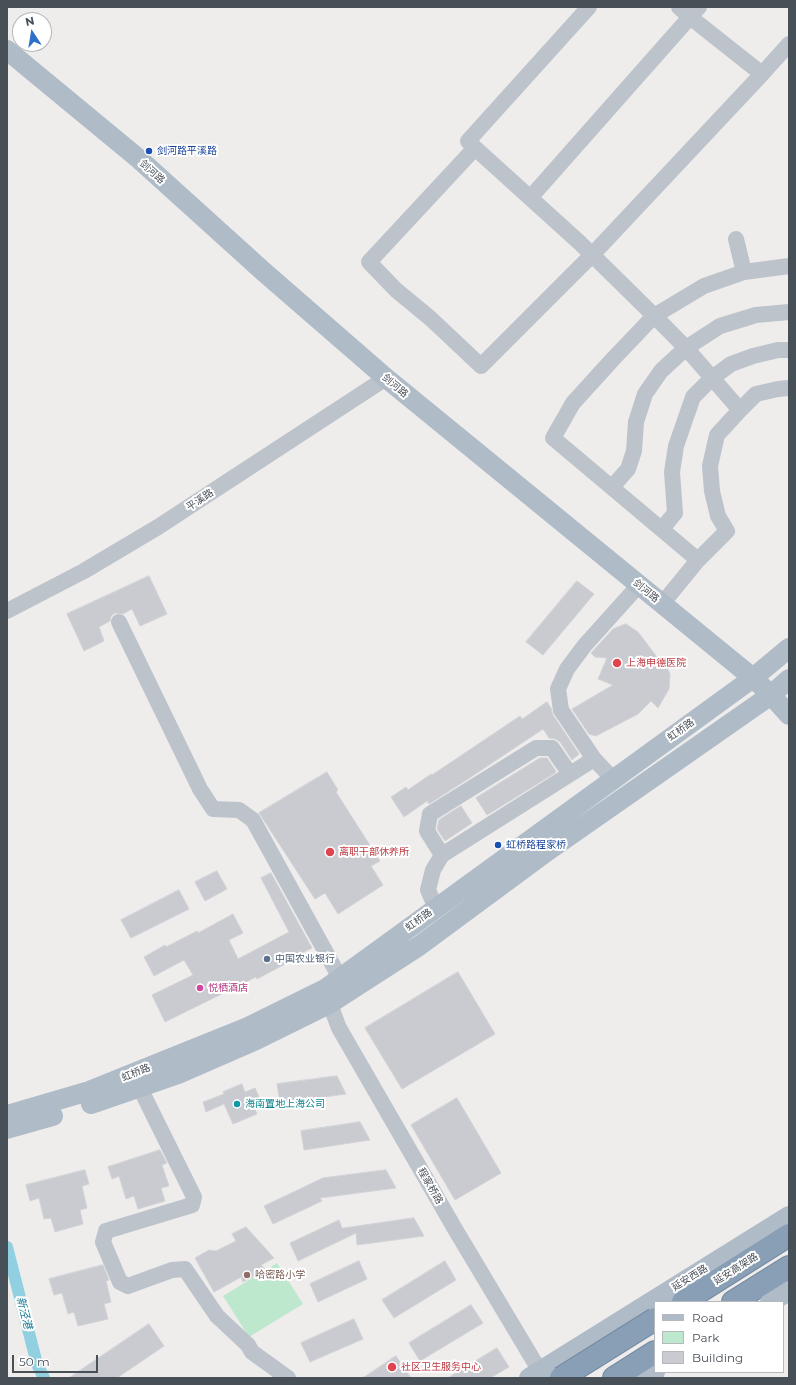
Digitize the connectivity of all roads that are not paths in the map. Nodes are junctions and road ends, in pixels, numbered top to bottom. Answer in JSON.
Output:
{"nodes":[{"id":1,"x":589,"y":7,"type":"edge"},
{"id":2,"x":689,"y":10,"type":"edge"},
{"id":3,"x":789,"y":44,"type":"edge"},
{"id":4,"x":7,"y":50,"type":"edge"},
{"id":5,"x":762,"y":74,"type":"junction"},
{"id":6,"x":475,"y":148,"type":"junction"},
{"id":7,"x":530,"y":198,"type":"junction"},
{"id":8,"x":736,"y":239,"type":"dead end"},
{"id":9,"x":592,"y":255,"type":"junction"},
{"id":10,"x":789,"y":266,"type":"edge"},
{"id":11,"x":744,"y":272,"type":"junction"},
{"id":12,"x":789,"y":312,"type":"edge"},
{"id":13,"x":654,"y":316,"type":"junction"},
{"id":14,"x":686,"y":348,"type":"junction"},
{"id":15,"x":789,"y":350,"type":"edge"},
{"id":16,"x":386,"y":378,"type":"junction"},
{"id":17,"x":712,"y":378,"type":"junction"},
{"id":18,"x":789,"y":388,"type":"edge"},
{"id":19,"x":740,"y":410,"type":"junction"},
{"id":20,"x":612,"y":487,"type":"junction"},
{"id":21,"x":662,"y":529,"type":"junction"},
{"id":22,"x":698,"y":560,"type":"junction"},
{"id":23,"x":639,"y":585,"type":"junction"},
{"id":24,"x":662,"y":604,"type":"junction"},
{"id":25,"x":7,"y":611,"type":"edge"},
{"id":26,"x":119,"y":622,"type":"dead end"},
{"id":27,"x":789,"y":648,"type":"edge"},
{"id":28,"x":753,"y":678,"type":"junction"},
{"id":29,"x":789,"y":679,"type":"edge"},
{"id":30,"x":771,"y":695,"type":"junction"},
{"id":31,"x":789,"y":715,"type":"edge"},
{"id":32,"x":594,"y":759,"type":"junction"},
{"id":33,"x":570,"y":774,"type":"junction"},
{"id":34,"x":613,"y":779,"type":"junction"},
{"id":35,"x":442,"y":855,"type":"junction"},
{"id":36,"x":436,"y":908,"type":"junction"},
{"id":37,"x":332,"y":990,"type":"junction"},
{"id":38,"x":140,"y":1088,"type":"junction"},
{"id":39,"x":9,"y":1119,"type":"edge"},
{"id":40,"x":789,"y":1216,"type":"edge"},
{"id":41,"x":789,"y":1235,"type":"edge"},
{"id":42,"x":789,"y":1267,"type":"edge"},
{"id":43,"x":789,"y":1291,"type":"edge"},
{"id":44,"x":656,"y":1301,"type":"edge"},
{"id":45,"x":685,"y":1301,"type":"edge"},
{"id":46,"x":735,"y":1301,"type":"edge"},
{"id":47,"x":772,"y":1301,"type":"edge"},
{"id":48,"x":654,"y":1302,"type":"edge"},
{"id":49,"x":654,"y":1320,"type":"edge"},
{"id":50,"x":654,"y":1353,"type":"edge"},
{"id":51,"x":654,"y":1373,"type":"edge"},
{"id":52,"x":538,"y":1376,"type":"edge"},
{"id":53,"x":288,"y":1378,"type":"edge"},
{"id":54,"x":562,"y":1378,"type":"edge"},
{"id":55,"x":614,"y":1378,"type":"edge"},
{"id":56,"x":645,"y":1378,"type":"edge"}],
"edges":[{"from":1,"to":6,"type":"street"},
{"from":2,"to":5,"type":"street"},
{"from":2,"to":7,"type":"street"},
{"from":3,"to":5,"type":"street"},
{"from":4,"to":16,"type":"main road","name":"剑河路"},
{"from":5,"to":9,"type":"street"},
{"from":6,"to":7,"type":"street"},
{"from":6,"to":9,"type":"street"},
{"from":7,"to":9,"type":"street"},
{"from":8,"to":11,"type":"street"},
{"from":9,"to":13,"type":"street"},
{"from":10,"to":11,"type":"street"},
{"from":11,"to":13,"type":"street"},
{"from":12,"to":14,"type":"street"},
{"from":13,"to":14,"type":"street"},
{"from":13,"to":20,"type":"street"},
{"from":14,"to":17,"type":"street"},
{"from":14,"to":20,"type":"street"},
{"from":15,"to":17,"type":"street"},
{"from":16,"to":23,"type":"main road","name":"剑河路"},
{"from":16,"to":25,"type":"street","name":"平溪路"},
{"from":17,"to":19,"type":"street"},
{"from":17,"to":21,"type":"street"},
{"from":18,"to":19,"type":"street"},
{"from":19,"to":22,"type":"street"},
{"from":20,"to":21,"type":"street"},
{"from":21,"to":22,"type":"street"},
{"from":22,"to":24,"type":"street"},
{"from":23,"to":24,"type":"main road","name":"剑河路"},
{"from":23,"to":32,"type":"street"},
{"from":24,"to":28,"type":"main road","name":"剑河路"},
{"from":26,"to":37,"type":"street","name":"程家桥路"},
{"from":27,"to":28,"type":"main road","name":"虹桥路"},
{"from":28,"to":30,"type":"main road","name":"剑河路"},
{"from":28,"to":34,"type":"main road","name":"虹桥路"},
{"from":29,"to":30,"type":"main road","name":"虹桥路"},
{"from":30,"to":31,"type":"main road","name":"剑河路"},
{"from":30,"to":37,"type":"main road","name":"虹桥路"},
{"from":32,"to":33,"type":"street"},
{"from":32,"to":34,"type":"street"},
{"from":33,"to":35,"type":"street"},
{"from":33,"to":35,"type":"street"},
{"from":34,"to":36,"type":"main road","name":"虹桥路"},
{"from":35,"to":36,"type":"street"},
{"from":36,"to":37,"type":"main road","name":"虹桥路"},
{"from":37,"to":38,"type":"main road","name":"虹桥路"},
{"from":37,"to":39,"type":"main road","name":"虹桥路"},
{"from":37,"to":52,"type":"street","name":"程家桥路"},
{"from":38,"to":39,"type":"main road","name":"虹桥路"},
{"from":38,"to":53,"type":"street"},
{"from":40,"to":44,"type":"main road","name":"延安西路"},
{"from":41,"to":45,"type":"highway","name":"延安高架路"},
{"from":42,"to":46,"type":"highway"},
{"from":43,"to":47,"type":"main road"},
{"from":48,"to":52,"type":"main road","name":"延安西路"},
{"from":49,"to":54,"type":"highway","bridge":true},
{"from":50,"to":55,"type":"highway"},
{"from":51,"to":56,"type":"main road"}]}
